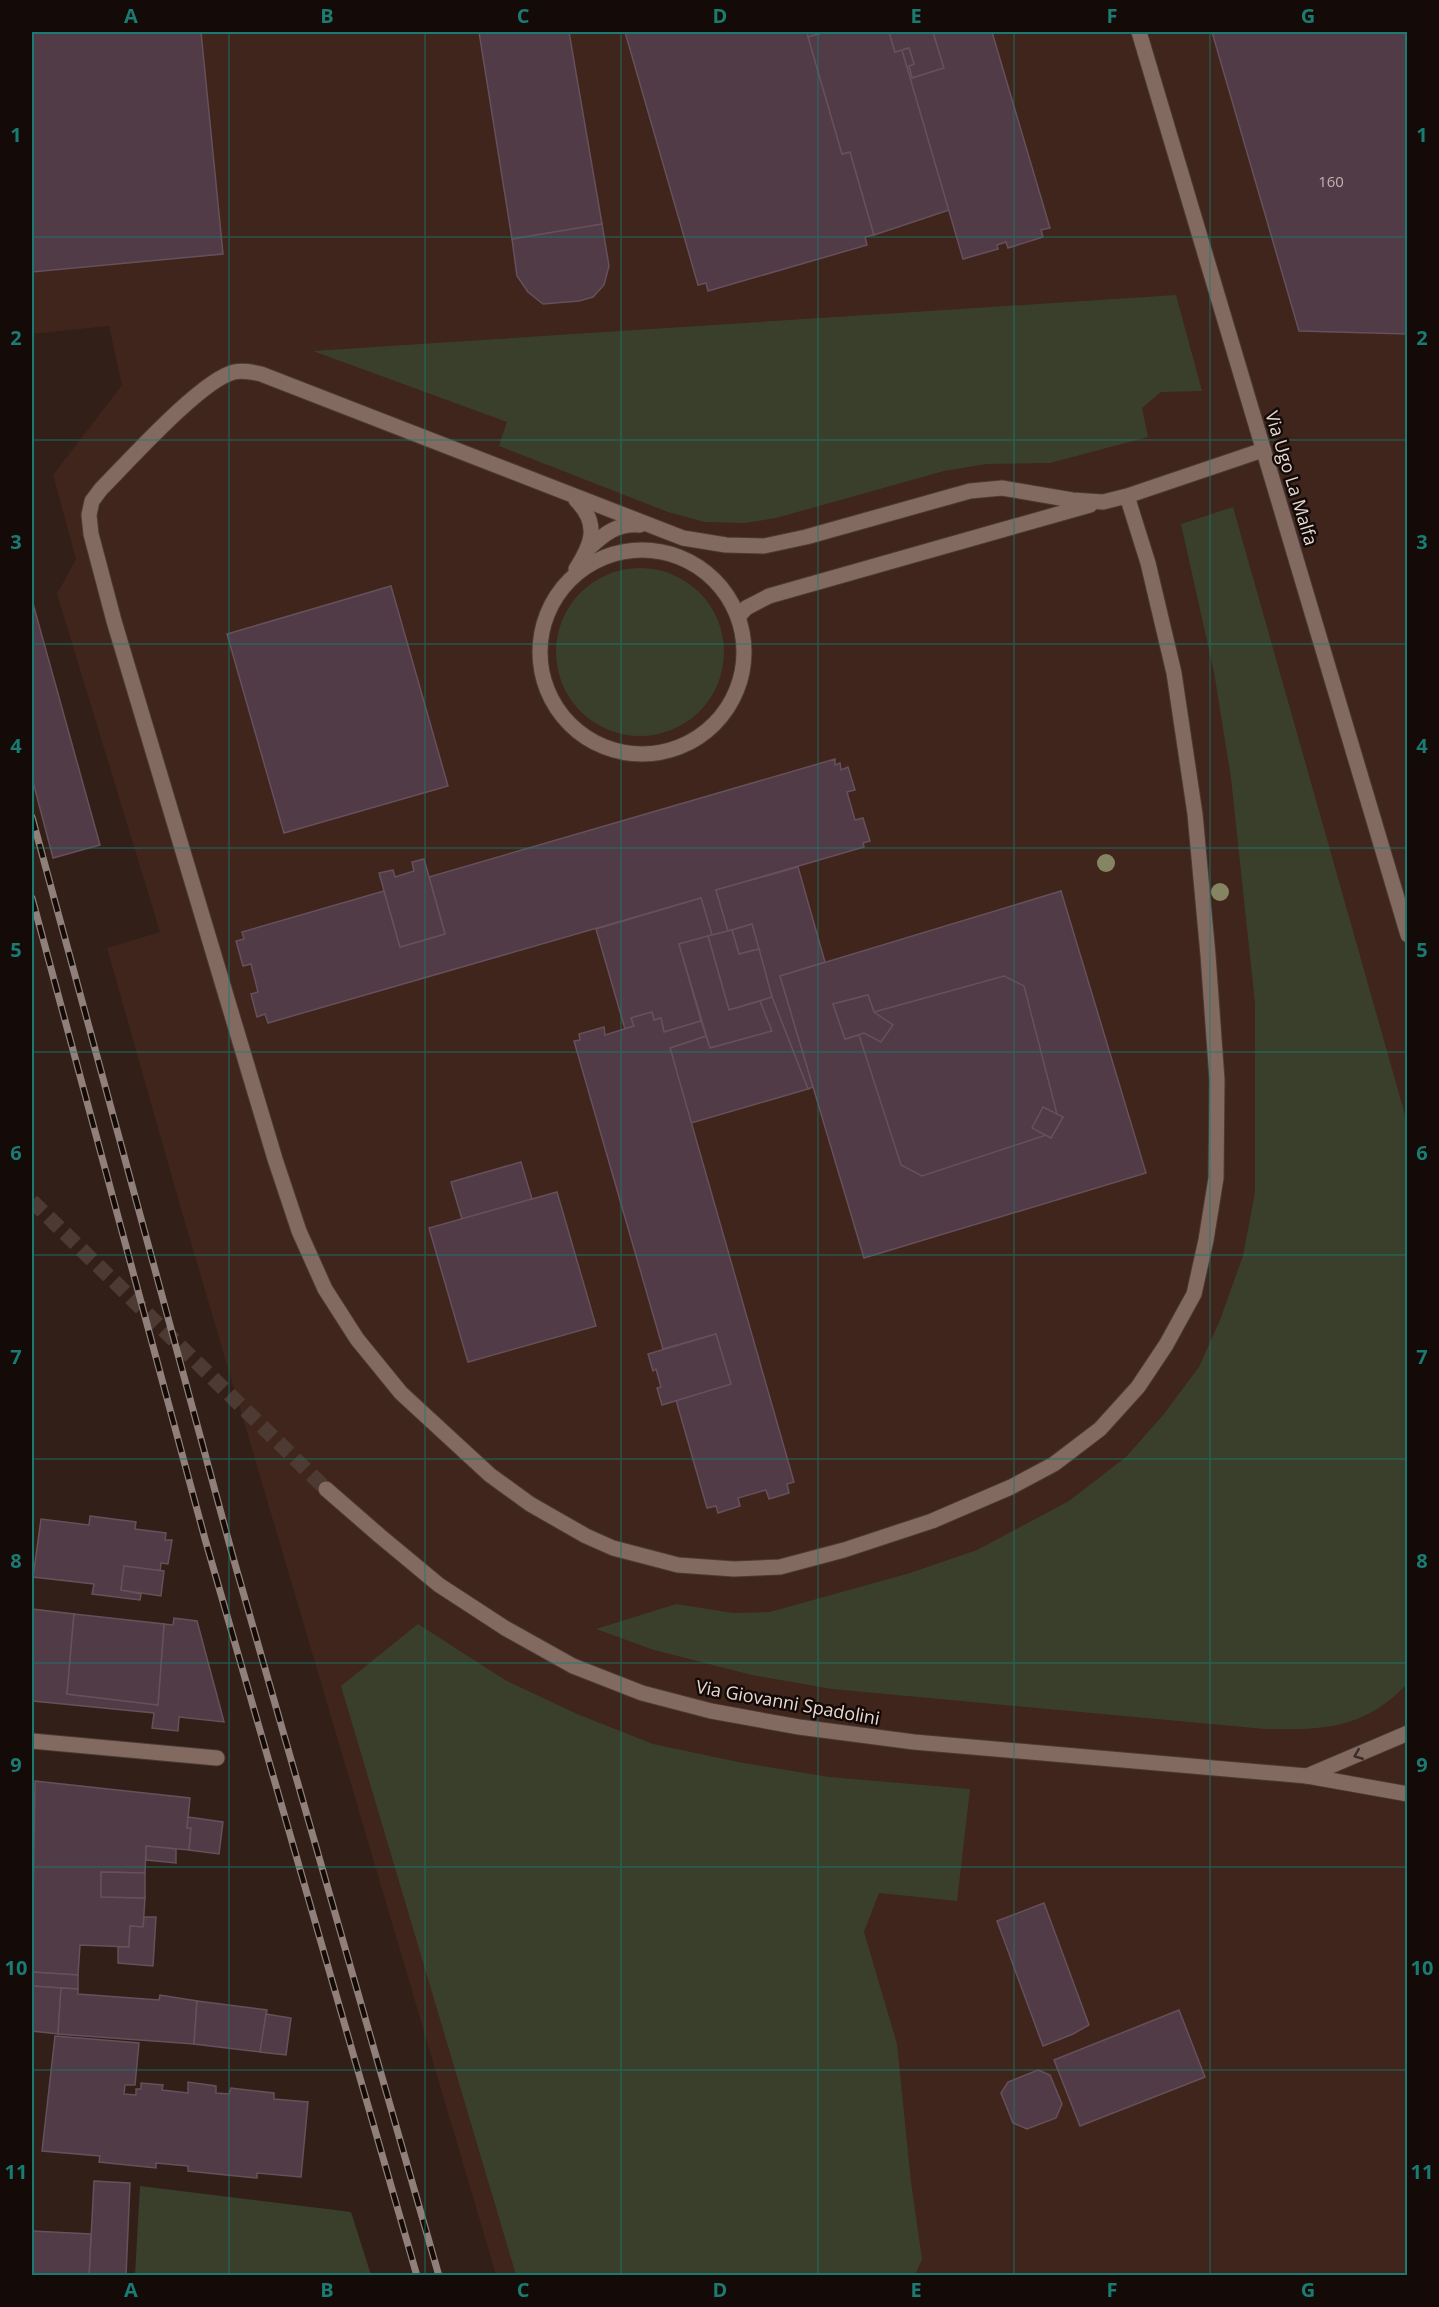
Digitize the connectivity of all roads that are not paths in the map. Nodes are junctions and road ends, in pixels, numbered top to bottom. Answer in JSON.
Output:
{"nodes":[{"id":1,"x":1139,"y":32,"type":"edge"},
{"id":2,"x":1263,"y":450,"type":"junction"},
{"id":3,"x":572,"y":496,"type":"junction"},
{"id":4,"x":1127,"y":496,"type":"junction"},
{"id":5,"x":1102,"y":502,"type":"junction"},
{"id":6,"x":646,"y":525,"type":"junction"},
{"id":7,"x":588,"y":549,"type":"junction"},
{"id":8,"x":573,"y":575,"type":"junction"},
{"id":9,"x":738,"y":617,"type":"junction"},
{"id":10,"x":1407,"y":935,"type":"edge"},
{"id":11,"x":326,"y":1489,"type":"tunnel mouth"},
{"id":12,"x":1407,"y":1732,"type":"edge"},
{"id":13,"x":32,"y":1741,"type":"edge"},
{"id":14,"x":218,"y":1758,"type":"dead end"},
{"id":15,"x":1307,"y":1776,"type":"junction"},
{"id":16,"x":1407,"y":1794,"type":"edge"}],
"edges":[{"from":1,"to":2,"type":"street","name":"Via Ugo La Malfa"},
{"from":2,"to":4,"type":"street"},
{"from":2,"to":10,"type":"street","name":"Via Ugo La Malfa"},
{"from":3,"to":4,"type":"street"},
{"from":3,"to":6,"type":"street"},
{"from":3,"to":7,"type":"street"},
{"from":4,"to":5,"type":"street"},
{"from":5,"to":6,"type":"street"},
{"from":5,"to":9,"type":"street"},
{"from":6,"to":7,"type":"street"},
{"from":7,"to":8,"type":"street"},
{"from":8,"to":9,"type":"street"},
{"from":8,"to":9,"type":"street"},
{"from":11,"to":15,"type":"street","name":"Via Giovanni Spadolini"},
{"from":12,"to":15,"type":"street","one_way":true},
{"from":13,"to":14,"type":"street"},
{"from":15,"to":16,"type":"street","name":"Via Giovanni Spadolini"}]}
